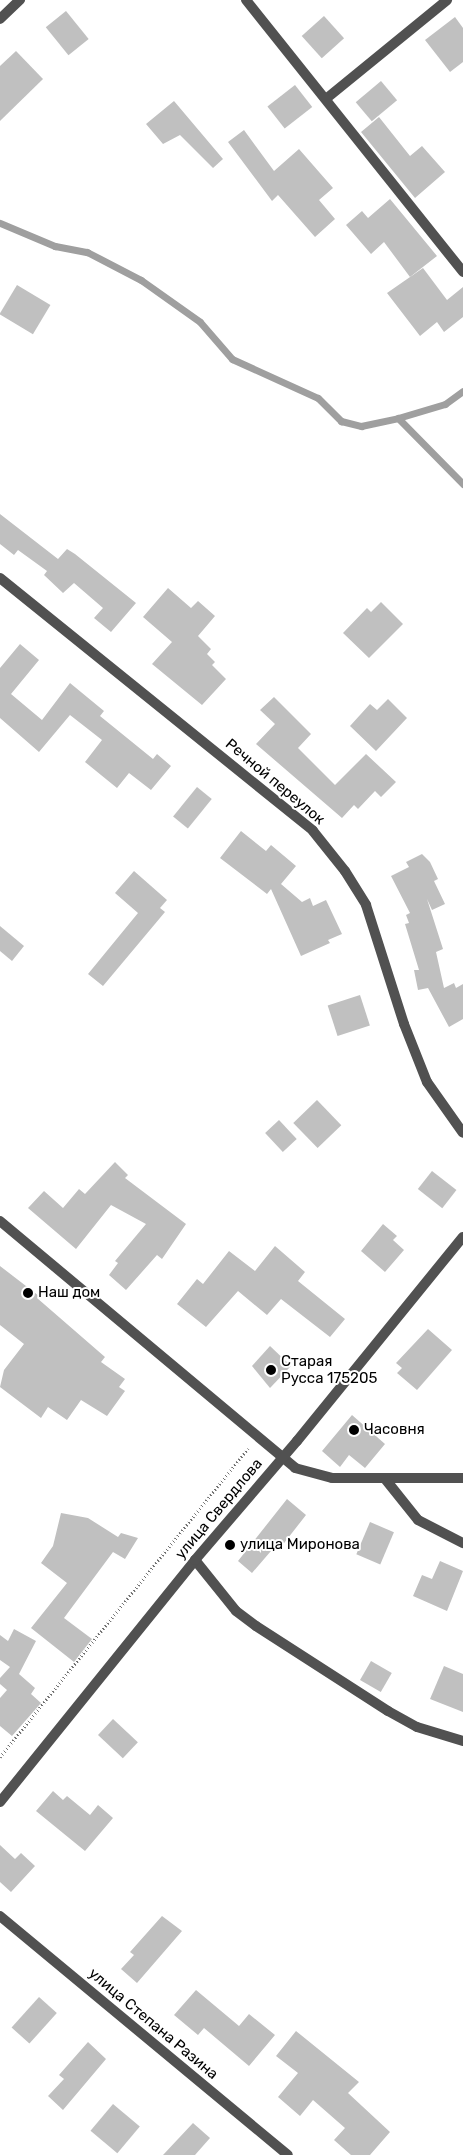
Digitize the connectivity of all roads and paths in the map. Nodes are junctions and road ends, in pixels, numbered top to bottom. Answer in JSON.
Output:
{"nodes":[{"id":1,"x":20,"y":0,"type":"edge"},
{"id":2,"x":246,"y":0,"type":"edge"},
{"id":3,"x":447,"y":0,"type":"edge"},
{"id":4,"x":0,"y":19,"type":"edge"},
{"id":5,"x":327,"y":98,"type":"junction"},
{"id":6,"x":463,"y":272,"type":"edge"},
{"id":7,"x":0,"y":578,"type":"edge"},
{"id":8,"x":463,"y":1133,"type":"edge"},
{"id":9,"x":0,"y":1220,"type":"edge"},
{"id":10,"x":463,"y":1237,"type":"edge"},
{"id":11,"x":246,"y":1443,"type":"dead end"},
{"id":12,"x":283,"y":1458,"type":"junction"},
{"id":13,"x":463,"y":1478,"type":"edge"},
{"id":14,"x":386,"y":1480,"type":"junction"},
{"id":15,"x":463,"y":1543,"type":"edge"},
{"id":16,"x":195,"y":1560,"type":"junction"},
{"id":17,"x":463,"y":1741,"type":"edge"},
{"id":18,"x":0,"y":1757,"type":"edge"},
{"id":19,"x":0,"y":1802,"type":"edge"},
{"id":20,"x":0,"y":1916,"type":"edge"},
{"id":21,"x":288,"y":2155,"type":"edge"}],
"edges":[{"from":1,"to":4,"type":"street"},
{"from":2,"to":5,"type":"street"},
{"from":3,"to":5,"type":"street"},
{"from":5,"to":6,"type":"street"},
{"from":7,"to":8,"type":"street","name":"Речной переулок"},
{"from":9,"to":12,"type":"street"},
{"from":10,"to":12,"type":"street","name":"улица Свердлова"},
{"from":11,"to":18,"type":"path"},
{"from":12,"to":14,"type":"street"},
{"from":12,"to":16,"type":"street","name":"улица Свердлова"},
{"from":13,"to":14,"type":"street"},
{"from":14,"to":15,"type":"street"},
{"from":16,"to":17,"type":"street"},
{"from":16,"to":19,"type":"street","name":"улица Свердлова"},
{"from":20,"to":21,"type":"street","name":"улица Степана Разина"}]}
